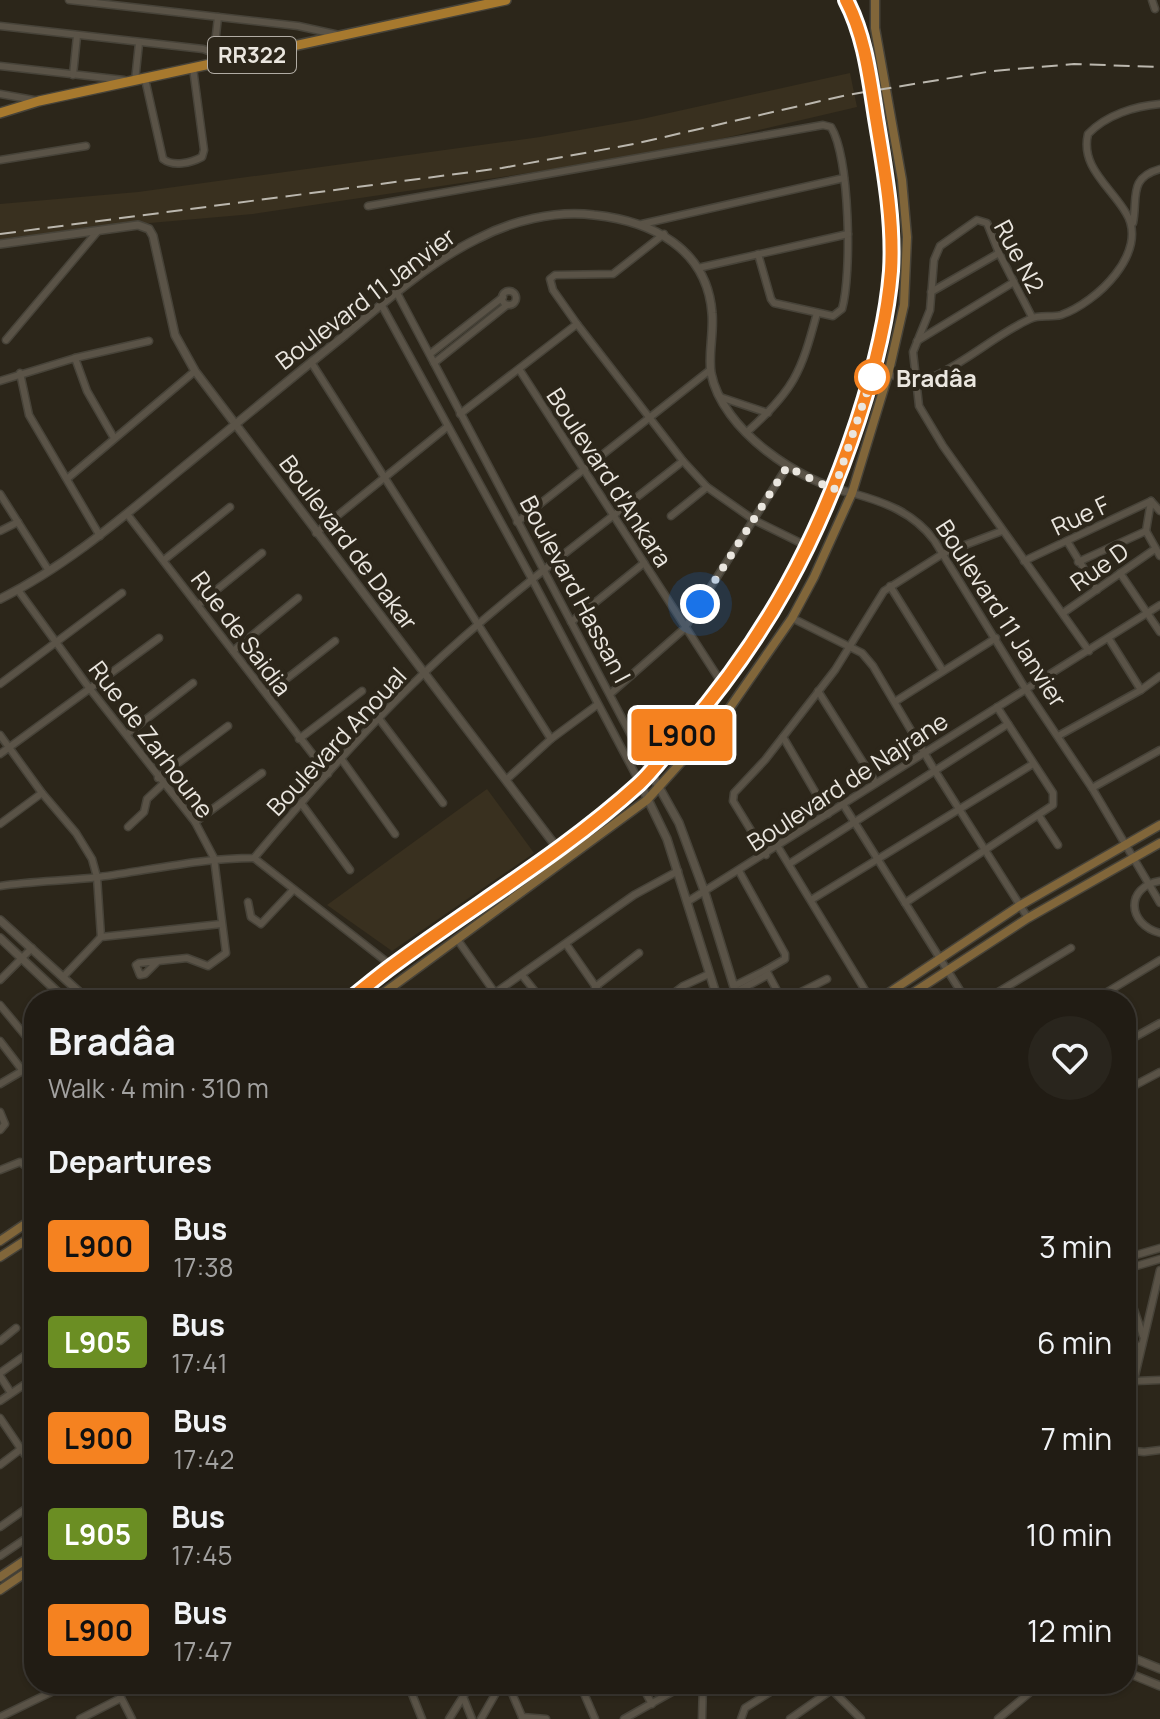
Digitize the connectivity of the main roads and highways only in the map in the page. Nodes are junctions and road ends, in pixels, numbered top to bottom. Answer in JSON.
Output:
{"nodes":[{"id":1,"x":506,"y":0,"type":"edge"},
{"id":2,"x":846,"y":0,"type":"edge"},
{"id":3,"x":875,"y":0,"type":"edge"},
{"id":4,"x":0,"y":113,"type":"edge"},
{"id":5,"x":1160,"y":825,"type":"edge"},
{"id":6,"x":1160,"y":843,"type":"edge"},
{"id":7,"x":362,"y":990,"type":"edge"},
{"id":8,"x":388,"y":990,"type":"edge"},
{"id":9,"x":893,"y":990,"type":"edge"},
{"id":10,"x":918,"y":990,"type":"edge"},
{"id":11,"x":24,"y":1225,"type":"edge"},
{"id":12,"x":0,"y":1241,"type":"edge"},
{"id":13,"x":24,"y":1241,"type":"edge"},
{"id":14,"x":0,"y":1257,"type":"edge"},
{"id":15,"x":24,"y":1561,"type":"edge"},
{"id":16,"x":24,"y":1574,"type":"edge"},
{"id":17,"x":0,"y":1577,"type":"edge"},
{"id":18,"x":0,"y":1590,"type":"edge"}],
"edges":[{"from":1,"to":4,"type":"main road","number":"RR322"},
{"from":2,"to":7,"type":"main road"},
{"from":3,"to":8,"type":"main road"},
{"from":5,"to":9,"type":"main road"},
{"from":6,"to":10,"type":"main road"},
{"from":11,"to":12,"type":"main road"},
{"from":13,"to":14,"type":"main road"},
{"from":15,"to":17,"type":"main road"},
{"from":16,"to":18,"type":"main road"}]}
